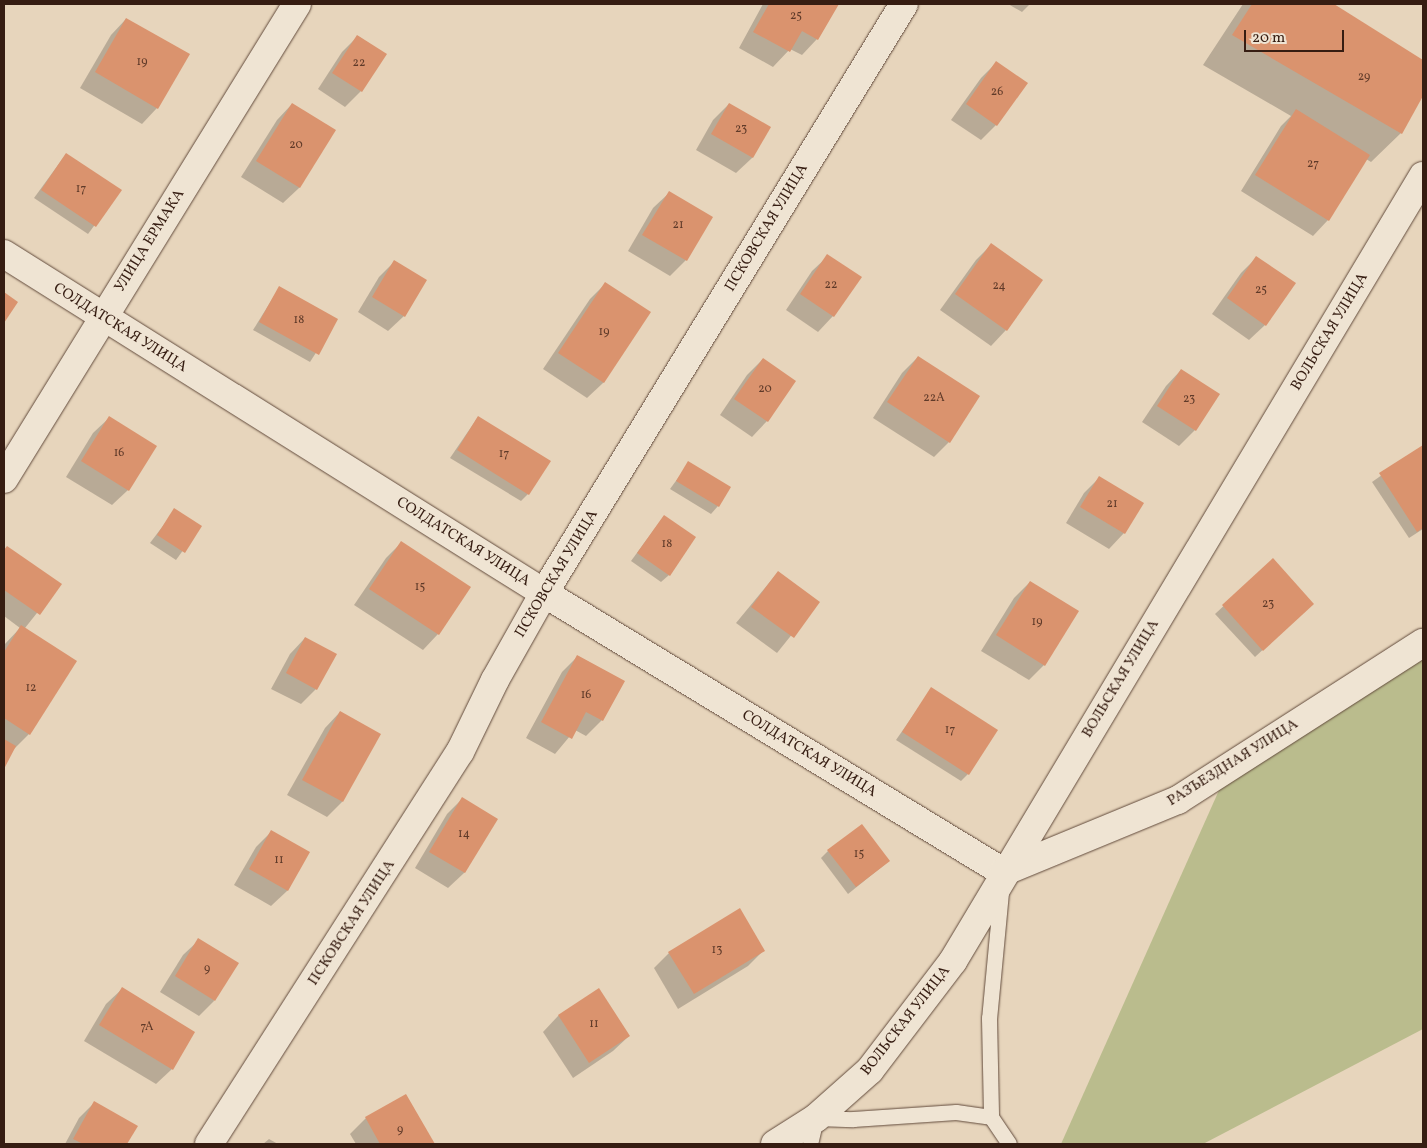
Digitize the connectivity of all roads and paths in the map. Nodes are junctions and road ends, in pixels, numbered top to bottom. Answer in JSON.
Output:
{"nodes":[{"id":1,"x":297,"y":4,"type":"edge"},
{"id":2,"x":904,"y":4,"type":"edge"},
{"id":3,"x":1423,"y":176,"type":"edge"},
{"id":4,"x":4,"y":254,"type":"edge"},
{"id":5,"x":103,"y":318,"type":"junction"},
{"id":6,"x":4,"y":480,"type":"edge"},
{"id":7,"x":544,"y":593,"type":"junction"},
{"id":8,"x":1423,"y":643,"type":"edge"},
{"id":9,"x":1003,"y":872,"type":"junction"},
{"id":10,"x":991,"y":1117,"type":"junction"},
{"id":11,"x":816,"y":1118,"type":"junction"},
{"id":12,"x":210,"y":1144,"type":"edge"},
{"id":13,"x":775,"y":1144,"type":"edge"},
{"id":14,"x":810,"y":1144,"type":"edge"},
{"id":15,"x":1009,"y":1144,"type":"edge"}],
"edges":[{"from":1,"to":5,"type":"street","name":"УЛИЦА ЕРМАКА"},
{"from":2,"to":7,"type":"street","name":"ПСКОВСКАЯ УЛИЦА"},
{"from":3,"to":9,"type":"street","name":"ВОЛЬСКАЯ УЛИЦА"},
{"from":4,"to":5,"type":"street","name":"СОЛДАТСКАЯ УЛИЦА"},
{"from":5,"to":6,"type":"street","name":"УЛИЦА ЕРМАКА"},
{"from":5,"to":7,"type":"street","name":"СОЛДАТСКАЯ УЛИЦА"},
{"from":7,"to":9,"type":"street","name":"СОЛДАТСКАЯ УЛИЦА"},
{"from":7,"to":12,"type":"street","name":"ПСКОВСКАЯ УЛИЦА"},
{"from":8,"to":9,"type":"street","name":"РАЗЪЕЗДНАЯ УЛИЦА"},
{"from":9,"to":10,"type":"lane"},
{"from":9,"to":11,"type":"street","name":"ВОЛЬСКАЯ УЛИЦА"},
{"from":10,"to":11,"type":"lane"},
{"from":10,"to":15,"type":"lane"},
{"from":11,"to":13,"type":"street","name":"ВОЛЬСКАЯ УЛИЦА"},
{"from":11,"to":14,"type":"lane"}]}
